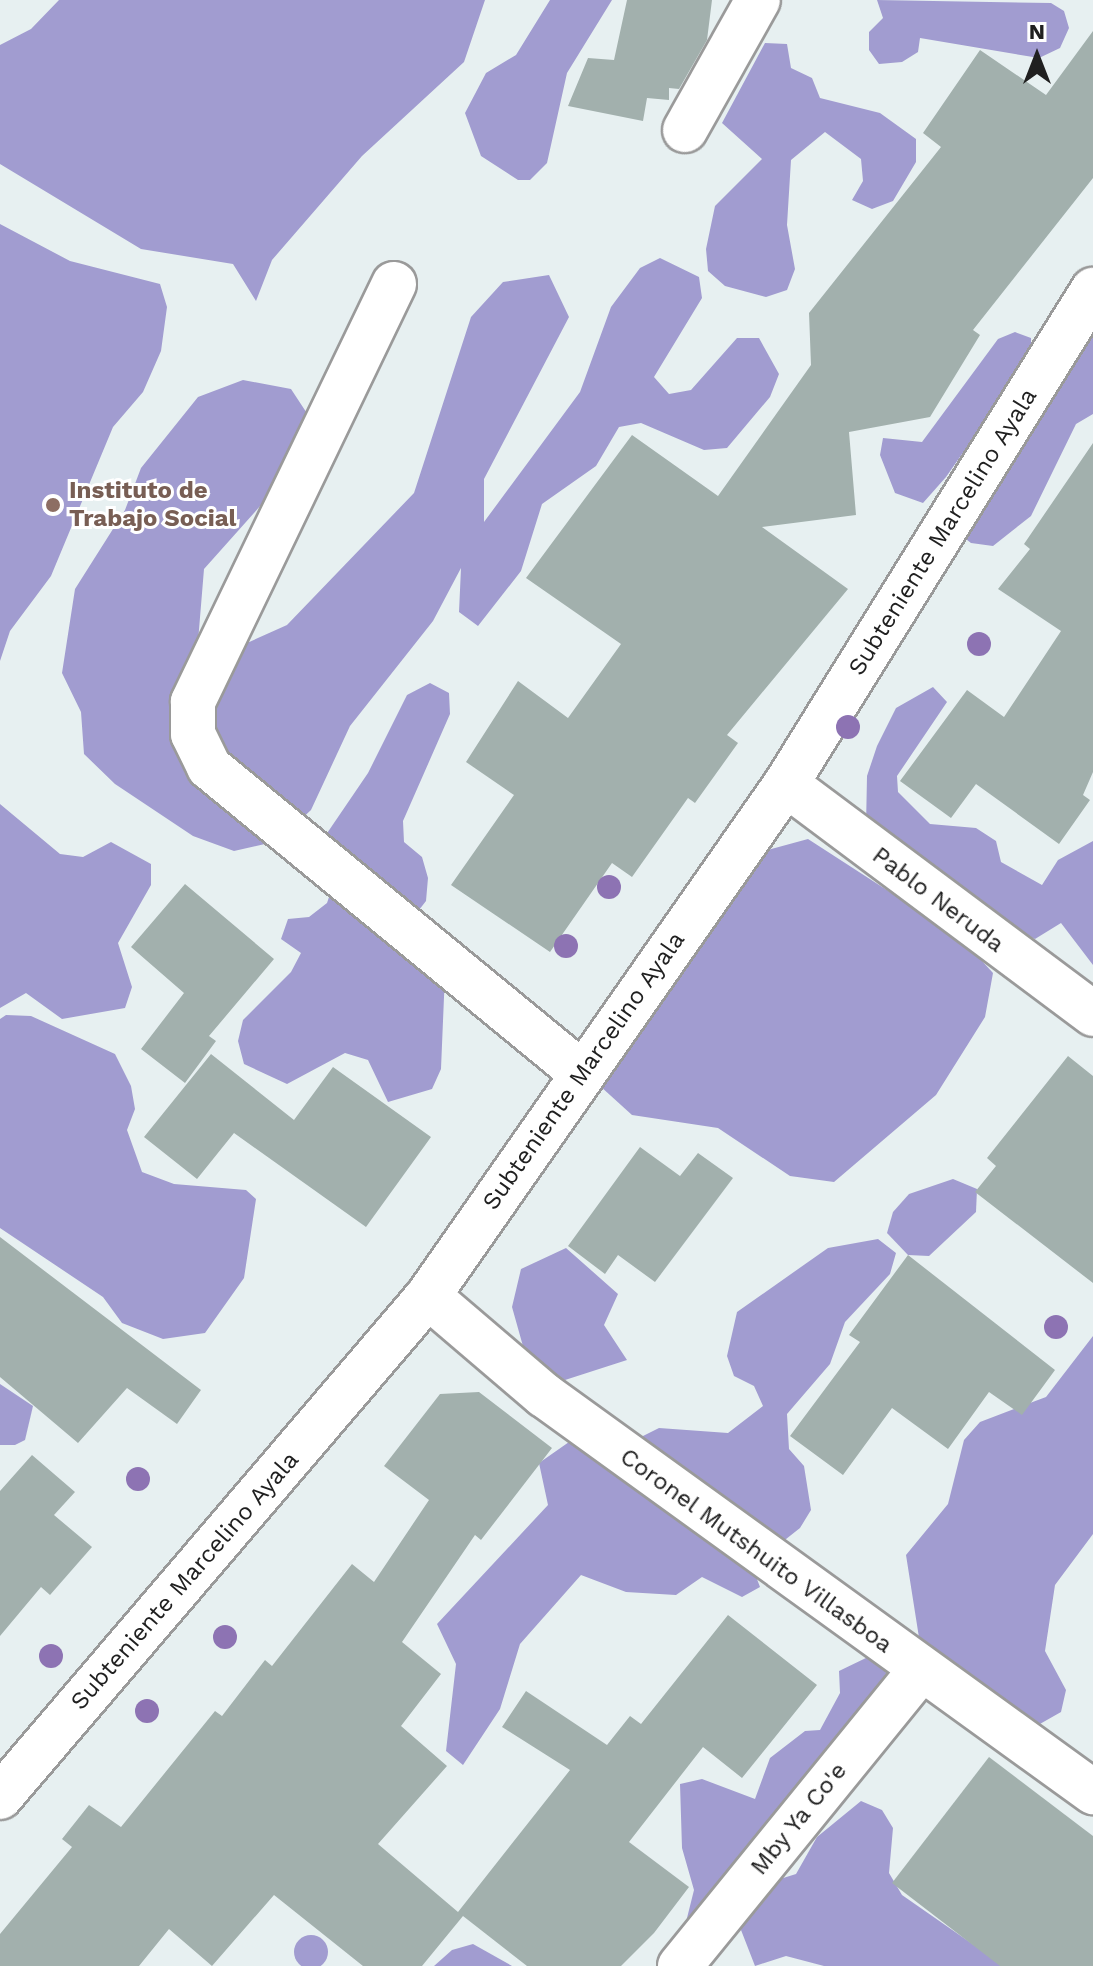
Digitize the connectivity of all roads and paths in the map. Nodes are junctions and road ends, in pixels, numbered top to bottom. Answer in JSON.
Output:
{"nodes":[{"id":1,"x":758,"y":0,"type":"edge"},
{"id":2,"x":685,"y":130,"type":"dead end"},
{"id":3,"x":394,"y":284,"type":"dead end"},
{"id":4,"x":1093,"y":290,"type":"edge"},
{"id":5,"x":786,"y":784,"type":"junction"},
{"id":6,"x":1093,"y":1014,"type":"edge"},
{"id":7,"x":582,"y":1073,"type":"junction"},
{"id":8,"x":428,"y":1296,"type":"junction"},
{"id":9,"x":919,"y":1672,"type":"junction"},
{"id":10,"x":1093,"y":1792,"type":"edge"},
{"id":11,"x":0,"y":1797,"type":"edge"},
{"id":12,"x":680,"y":1966,"type":"edge"}],
"edges":[{"from":1,"to":2,"type":"street"},
{"from":3,"to":7,"type":"street"},
{"from":4,"to":5,"type":"street","name":"Subteniente Marcelino Ayala"},
{"from":5,"to":6,"type":"street","name":"Pablo Neruda"},
{"from":5,"to":7,"type":"street","name":"Subteniente Marcelino Ayala"},
{"from":7,"to":8,"type":"street","name":"Subteniente Marcelino Ayala"},
{"from":8,"to":9,"type":"street","name":"Coronel Mutshuito Villasboa"},
{"from":8,"to":11,"type":"street","name":"Subteniente Marcelino Ayala"},
{"from":9,"to":10,"type":"street","name":"Coronel Mutshuito Villasboa"},
{"from":9,"to":12,"type":"street","name":"Mby Ya Co'e"}]}
